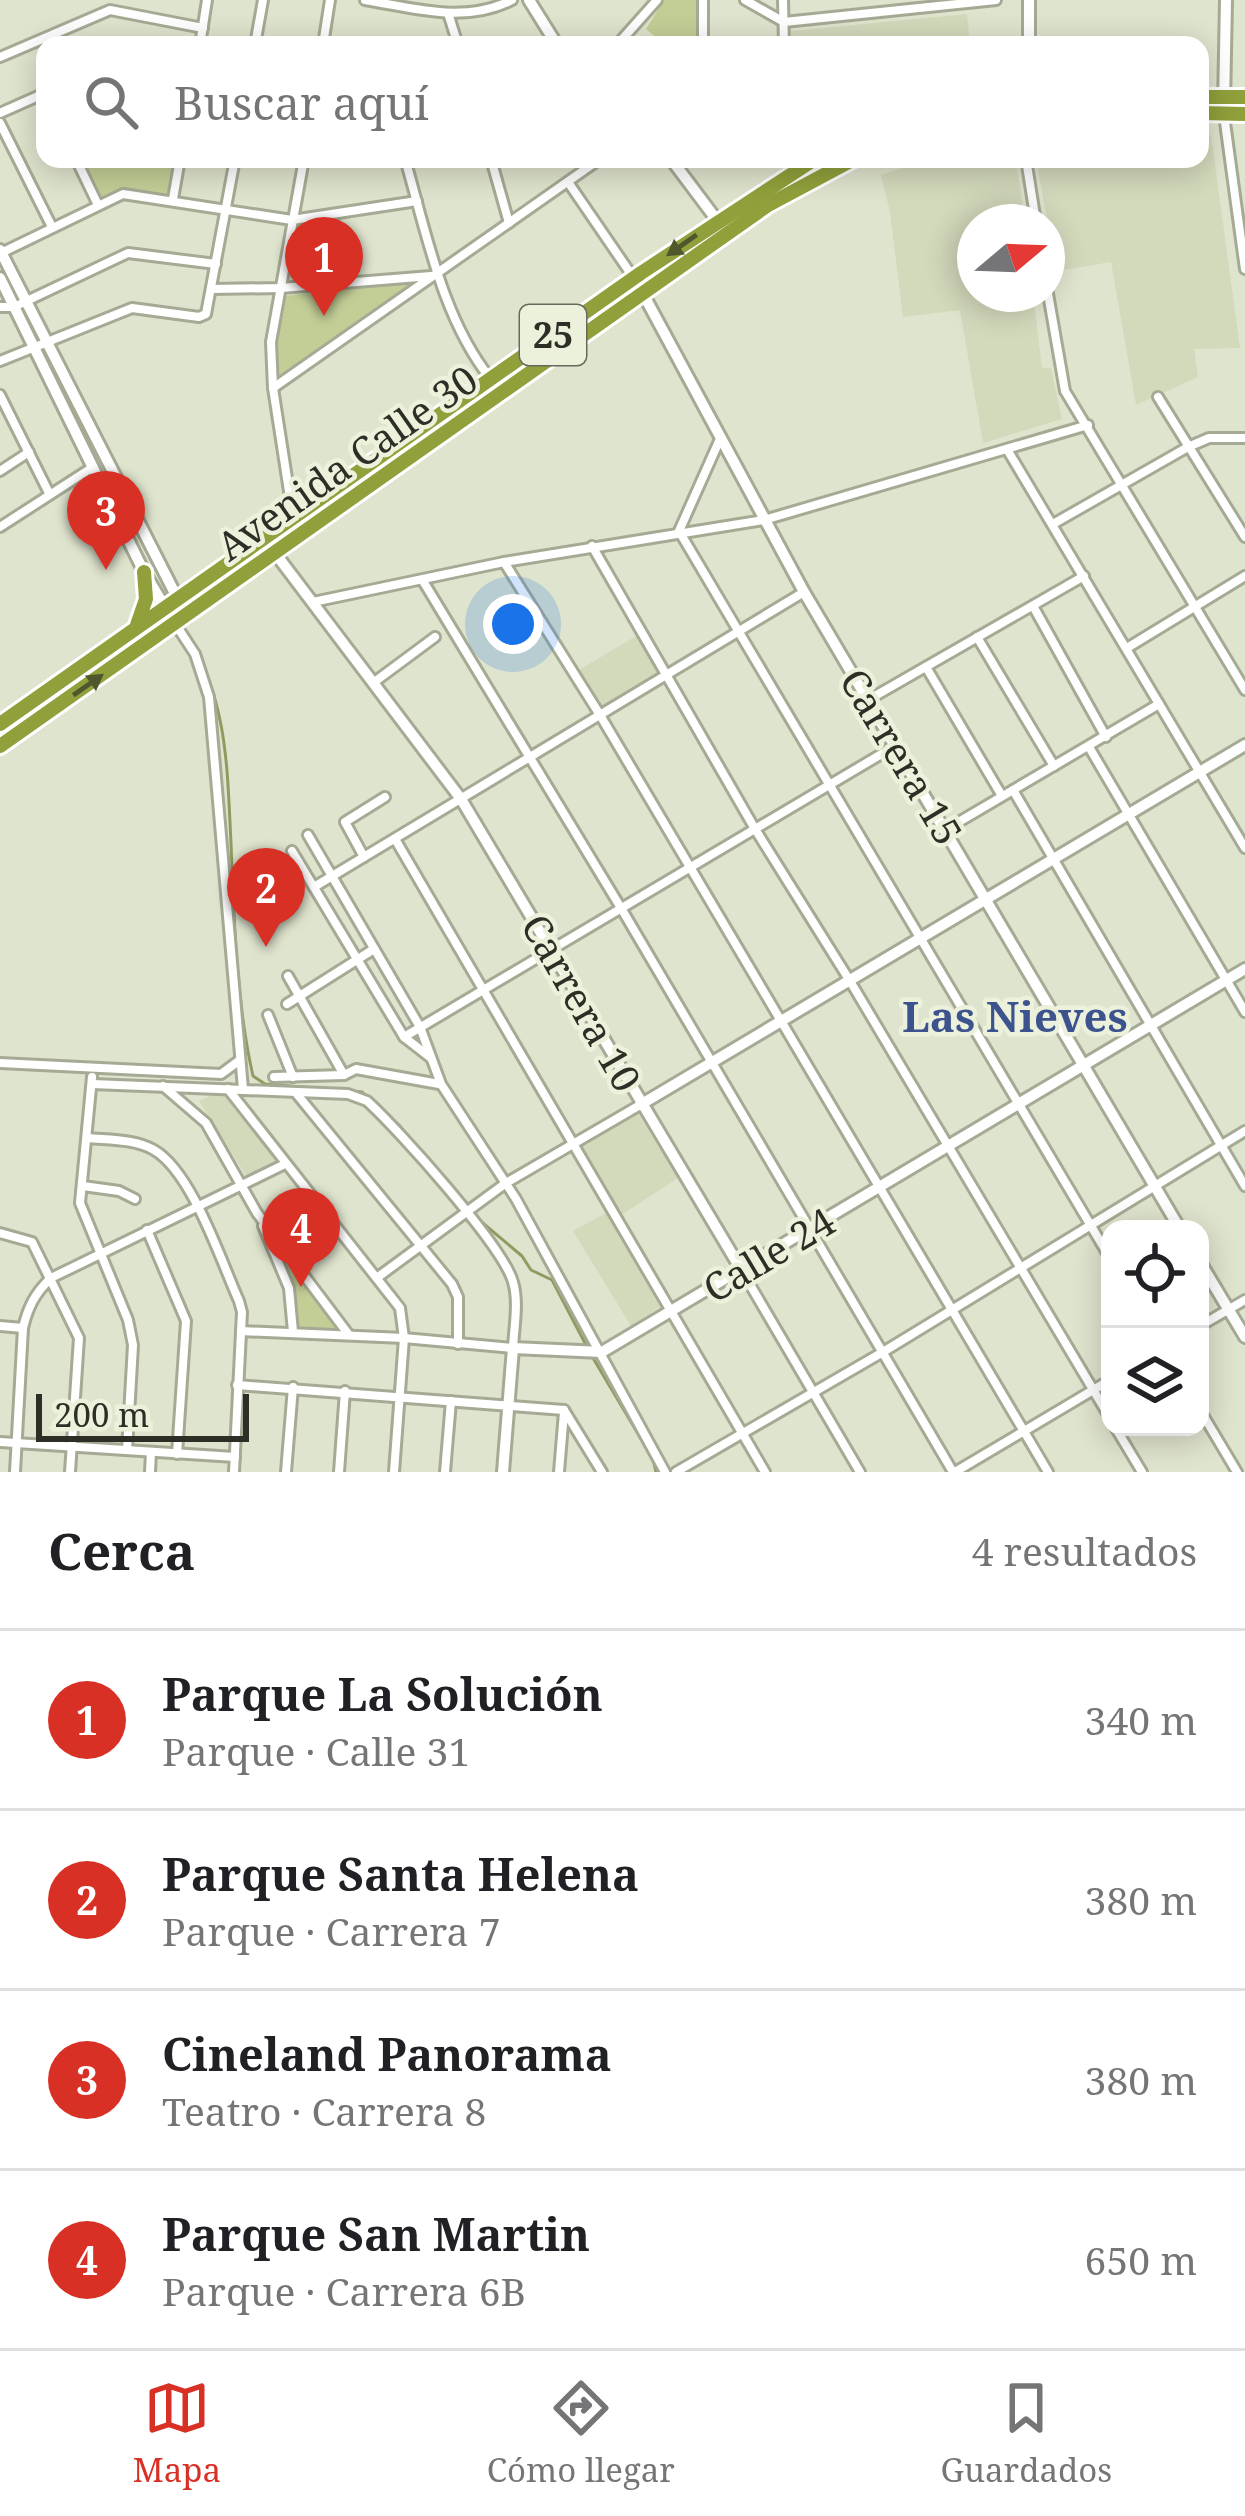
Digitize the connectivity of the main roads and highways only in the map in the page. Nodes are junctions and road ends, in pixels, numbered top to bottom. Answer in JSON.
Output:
{"nodes":[{"id":1,"x":1245,"y":98,"type":"edge"},
{"id":2,"x":1209,"y":100,"type":"edge"},
{"id":3,"x":1224,"y":105,"type":"junction"},
{"id":4,"x":1209,"y":110,"type":"edge"},
{"id":5,"x":1245,"y":114,"type":"edge"},
{"id":6,"x":791,"y":168,"type":"edge"},
{"id":7,"x":835,"y":168,"type":"edge"},
{"id":8,"x":144,"y":572,"type":"road end"},
{"id":9,"x":137,"y":626,"type":"junction"},
{"id":10,"x":0,"y":724,"type":"edge"},
{"id":11,"x":0,"y":746,"type":"edge"}],
"edges":[{"from":1,"to":3,"type":"highway"},
{"from":2,"to":3,"type":"highway"},
{"from":3,"to":4,"type":"highway"},
{"from":3,"to":5,"type":"highway"},
{"from":6,"to":9,"type":"highway","name":"Avenida Calle 30","number":"25","one_way":true},
{"from":11,"to":7,"type":"highway","name":"Avenida Calle 30","number":"25","one_way":true},
{"from":8,"to":9,"type":"highway"},
{"from":9,"to":10,"type":"highway","name":"Avenida Calle 30","number":"25"}]}
